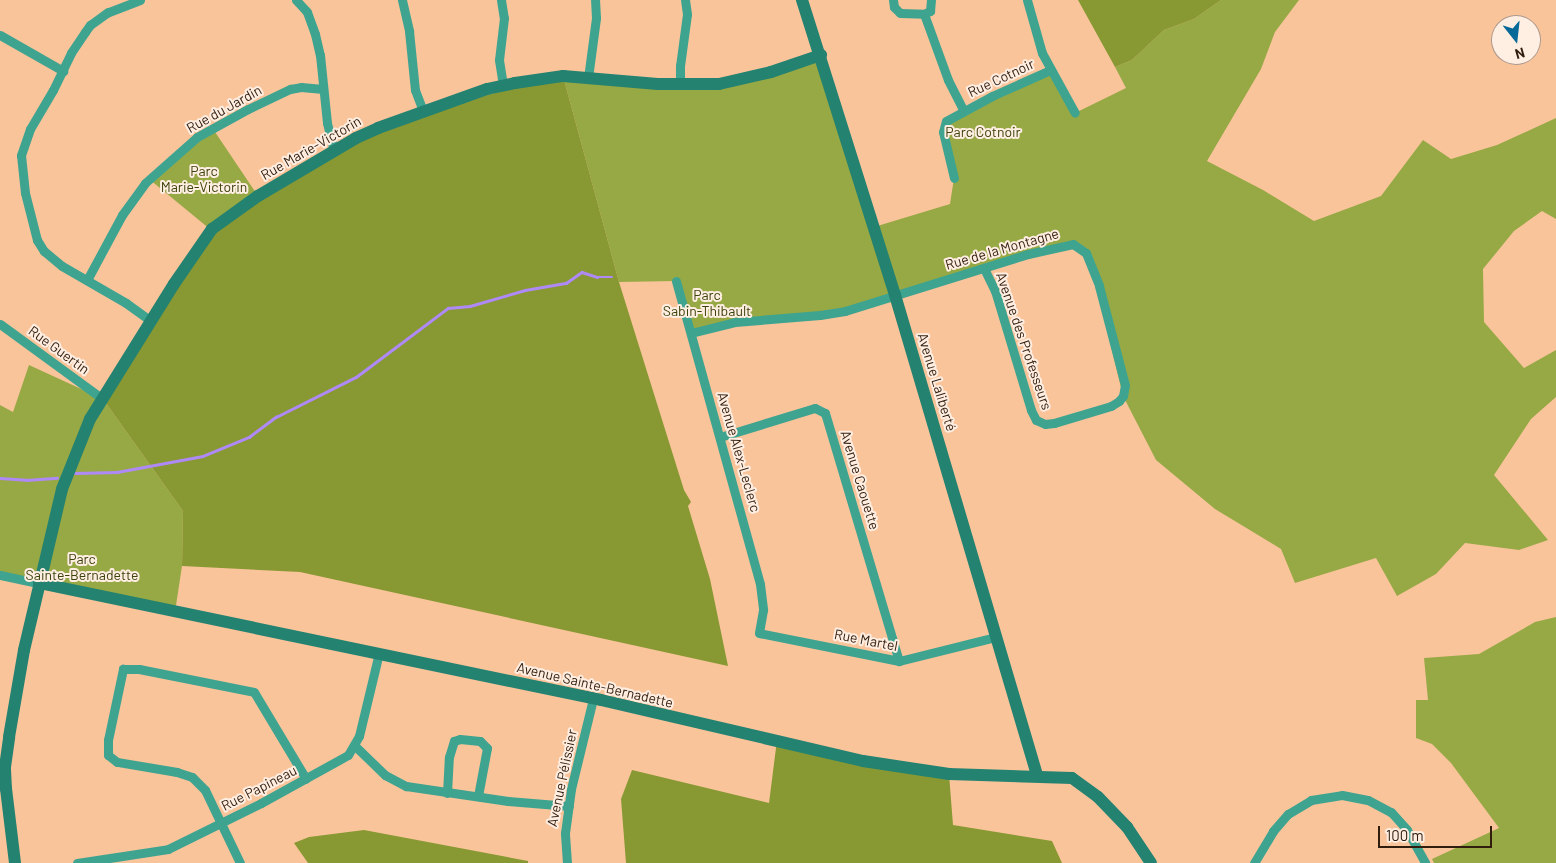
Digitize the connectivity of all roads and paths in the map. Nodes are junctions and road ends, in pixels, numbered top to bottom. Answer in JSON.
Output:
{"nodes":[{"id":1,"x":140,"y":0,"type":"edge"},
{"id":2,"x":296,"y":0,"type":"edge"},
{"id":3,"x":402,"y":0,"type":"edge"},
{"id":4,"x":501,"y":0,"type":"edge"},
{"id":5,"x":595,"y":0,"type":"edge"},
{"id":6,"x":685,"y":0,"type":"edge"},
{"id":7,"x":802,"y":0,"type":"edge"},
{"id":8,"x":893,"y":0,"type":"edge"},
{"id":9,"x":931,"y":0,"type":"edge"},
{"id":10,"x":1027,"y":0,"type":"edge"},
{"id":11,"x":924,"y":14,"type":"junction"},
{"id":12,"x":0,"y":35,"type":"edge"},
{"id":13,"x":821,"y":55,"type":"junction"},
{"id":14,"x":1050,"y":70,"type":"junction"},
{"id":15,"x":63,"y":71,"type":"junction"},
{"id":16,"x":588,"y":78,"type":"junction"},
{"id":17,"x":680,"y":84,"type":"junction"},
{"id":18,"x":503,"y":86,"type":"junction"},
{"id":19,"x":323,"y":89,"type":"junction"},
{"id":20,"x":423,"y":111,"type":"junction"},
{"id":21,"x":964,"y":111,"type":"junction"},
{"id":22,"x":1075,"y":113,"type":"dead end"},
{"id":23,"x":334,"y":151,"type":"junction"},
{"id":24,"x":954,"y":178,"type":"dead end"},
{"id":25,"x":984,"y":268,"type":"junction"},
{"id":26,"x":87,"y":280,"type":"junction"},
{"id":27,"x":676,"y":281,"type":"dead end"},
{"id":28,"x":895,"y":294,"type":"junction"},
{"id":29,"x":151,"y":322,"type":"junction"},
{"id":30,"x":0,"y":324,"type":"edge"},
{"id":31,"x":691,"y":333,"type":"junction"},
{"id":32,"x":1123,"y":396,"type":"joint"},
{"id":33,"x":103,"y":399,"type":"junction"},
{"id":34,"x":720,"y":437,"type":"junction"},
{"id":35,"x":0,"y":575,"type":"edge"},
{"id":36,"x":39,"y":583,"type":"junction"},
{"id":37,"x":759,"y":633,"type":"joint"},
{"id":38,"x":996,"y":637,"type":"junction"},
{"id":39,"x":378,"y":653,"type":"junction"},
{"id":40,"x":899,"y":661,"type":"junction"},
{"id":41,"x":593,"y":699,"type":"junction"},
{"id":42,"x":5,"y":725,"type":"edge"},
{"id":43,"x":355,"y":746,"type":"junction"},
{"id":44,"x":1037,"y":775,"type":"junction"},
{"id":45,"x":306,"y":778,"type":"junction"},
{"id":46,"x":447,"y":793,"type":"junction"},
{"id":47,"x":478,"y":796,"type":"junction"},
{"id":48,"x":569,"y":806,"type":"junction"},
{"id":49,"x":220,"y":823,"type":"junction"},
{"id":50,"x":15,"y":863,"type":"edge"},
{"id":51,"x":77,"y":863,"type":"edge"},
{"id":52,"x":240,"y":863,"type":"edge"},
{"id":53,"x":566,"y":863,"type":"edge"},
{"id":54,"x":1151,"y":863,"type":"edge"},
{"id":55,"x":1254,"y":863,"type":"edge"},
{"id":56,"x":1425,"y":863,"type":"edge"}],
"edges":[{"from":1,"to":15,"type":"street"},
{"from":2,"to":19,"type":"street"},
{"from":3,"to":20,"type":"street"},
{"from":4,"to":18,"type":"street"},
{"from":5,"to":16,"type":"street"},
{"from":6,"to":17,"type":"street"},
{"from":7,"to":13,"type":"street","name":"Avenue Laliberté"},
{"from":8,"to":11,"type":"street"},
{"from":9,"to":11,"type":"street"},
{"from":10,"to":14,"type":"street"},
{"from":11,"to":21,"type":"street"},
{"from":12,"to":15,"type":"street"},
{"from":13,"to":17,"type":"street","name":"Rue Marie-Victorin"},
{"from":13,"to":28,"type":"street","name":"Avenue Laliberté"},
{"from":14,"to":21,"type":"street","name":"Rue Cotnoir"},
{"from":14,"to":22,"type":"street"},
{"from":15,"to":26,"type":"street"},
{"from":16,"to":17,"type":"street","name":"Rue Marie-Victorin"},
{"from":16,"to":18,"type":"street","name":"Rue Marie-Victorin"},
{"from":18,"to":20,"type":"street","name":"Rue Marie-Victorin"},
{"from":19,"to":23,"type":"street"},
{"from":19,"to":26,"type":"street","name":"Rue du Jardin"},
{"from":20,"to":23,"type":"street","name":"Rue Marie-Victorin"},
{"from":21,"to":24,"type":"street","name":"Rue Cotnoir"},
{"from":23,"to":29,"type":"street","name":"Rue Marie-Victorin"},
{"from":25,"to":28,"type":"street","name":"Rue de la Montagne"},
{"from":25,"to":32,"type":"street","name":"Avenue des Professeurs"},
{"from":25,"to":32,"type":"street","name":"Rue de la Montagne"},
{"from":26,"to":29,"type":"street"},
{"from":27,"to":31,"type":"street","name":"Avenue Alex-Leclerc"},
{"from":28,"to":31,"type":"street","name":"Rue de la Montagne"},
{"from":28,"to":38,"type":"street","name":"Avenue Laliberté"},
{"from":29,"to":33,"type":"street","name":"Rue Marie-Victorin"},
{"from":30,"to":33,"type":"street","name":"Rue Guertin"},
{"from":31,"to":34,"type":"street","name":"Avenue Alex-Leclerc"},
{"from":33,"to":36,"type":"street","name":"Rue Marie-Victorin"},
{"from":34,"to":37,"type":"street","name":"Avenue Alex-Leclerc"},
{"from":34,"to":40,"type":"street","name":"Avenue Caouette"},
{"from":35,"to":36,"type":"street","name":"Avenue Sainte-Bernadette"},
{"from":36,"to":39,"type":"street","name":"Avenue Sainte-Bernadette"},
{"from":36,"to":42,"type":"street","name":"Rue Marie-Victorin"},
{"from":37,"to":40,"type":"street","name":"Rue Martel"},
{"from":38,"to":40,"type":"street","name":"Rue Martel"},
{"from":38,"to":44,"type":"street","name":"Avenue Laliberté"},
{"from":39,"to":41,"type":"street","name":"Avenue Sainte-Bernadette"},
{"from":39,"to":43,"type":"street"},
{"from":41,"to":44,"type":"street","name":"Avenue Sainte-Bernadette"},
{"from":41,"to":48,"type":"street","name":"Avenue Pélissier"},
{"from":42,"to":50,"type":"street","name":"Rue Marie-Victorin"},
{"from":43,"to":45,"type":"street","name":"Rue Papineau"},
{"from":43,"to":46,"type":"street"},
{"from":44,"to":54,"type":"street","name":"Avenue Sainte-Bernadette"},
{"from":45,"to":49,"type":"street","name":"Rue Papineau"},
{"from":45,"to":49,"type":"street"},
{"from":46,"to":47,"type":"street"},
{"from":46,"to":47,"type":"street"},
{"from":47,"to":48,"type":"street"},
{"from":48,"to":53,"type":"street","name":"Avenue Pélissier"},
{"from":49,"to":51,"type":"street","name":"Rue Papineau"},
{"from":49,"to":52,"type":"street"},
{"from":55,"to":56,"type":"street"}]}
